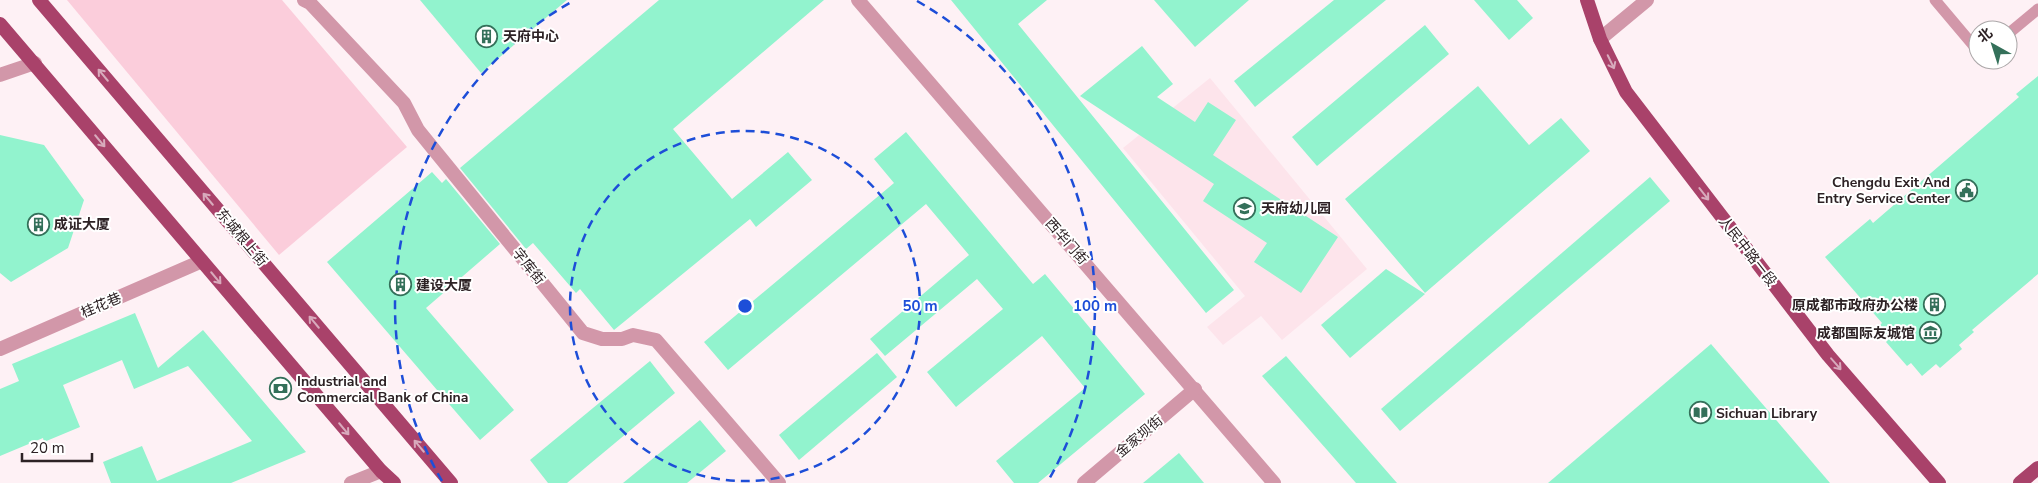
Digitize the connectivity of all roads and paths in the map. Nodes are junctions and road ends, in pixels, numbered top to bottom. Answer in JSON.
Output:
{"nodes":[{"id":1,"x":39,"y":0,"type":"edge"},
{"id":2,"x":304,"y":0,"type":"edge"},
{"id":3,"x":858,"y":0,"type":"edge"},
{"id":4,"x":1587,"y":0,"type":"edge"},
{"id":5,"x":1647,"y":0,"type":"edge"},
{"id":6,"x":1935,"y":0,"type":"edge"},
{"id":7,"x":2038,"y":9,"type":"edge"},
{"id":8,"x":0,"y":24,"type":"edge"},
{"id":9,"x":2018,"y":26,"type":"edge"},
{"id":10,"x":1600,"y":39,"type":"junction"},
{"id":11,"x":1968,"y":39,"type":"edge"},
{"id":12,"x":35,"y":63,"type":"junction"},
{"id":13,"x":0,"y":75,"type":"edge"},
{"id":14,"x":202,"y":261,"type":"junction"},
{"id":15,"x":0,"y":349,"type":"edge"},
{"id":16,"x":1195,"y":389,"type":"junction"},
{"id":17,"x":2038,"y":468,"type":"edge"},
{"id":18,"x":385,"y":477,"type":"edge"},
{"id":19,"x":450,"y":480,"type":"edge"},
{"id":20,"x":351,"y":483,"type":"edge"},
{"id":21,"x":394,"y":483,"type":"edge"},
{"id":22,"x":779,"y":483,"type":"edge"},
{"id":23,"x":1084,"y":483,"type":"edge"},
{"id":24,"x":1274,"y":483,"type":"edge"},
{"id":25,"x":1940,"y":483,"type":"edge"},
{"id":26,"x":2020,"y":483,"type":"edge"}],
"edges":[{"from":19,"to":1,"type":"main road","name":"东城根上街","one_way":true},
{"from":2,"to":22,"type":"street","name":"字库街"},
{"from":3,"to":16,"type":"street","name":"西华门街"},
{"from":4,"to":10,"type":"main road","name":"人民中路一段"},
{"from":5,"to":10,"type":"street"},
{"from":6,"to":11,"type":"lane"},
{"from":7,"to":9,"type":"lane"},
{"from":8,"to":12,"type":"main road"},
{"from":10,"to":25,"type":"main road","name":"人民中路一段","one_way":true},
{"from":12,"to":13,"type":"street"},
{"from":12,"to":14,"type":"main road","one_way":true},
{"from":14,"to":15,"type":"street","name":"桂花巷"},
{"from":14,"to":18,"type":"main road","one_way":true},
{"from":16,"to":23,"type":"street","name":"金家坝街"},
{"from":16,"to":24,"type":"street","name":"西华门街"},
{"from":17,"to":26,"type":"main road"},
{"from":18,"to":20,"type":"street"},
{"from":18,"to":21,"type":"main road"}]}
